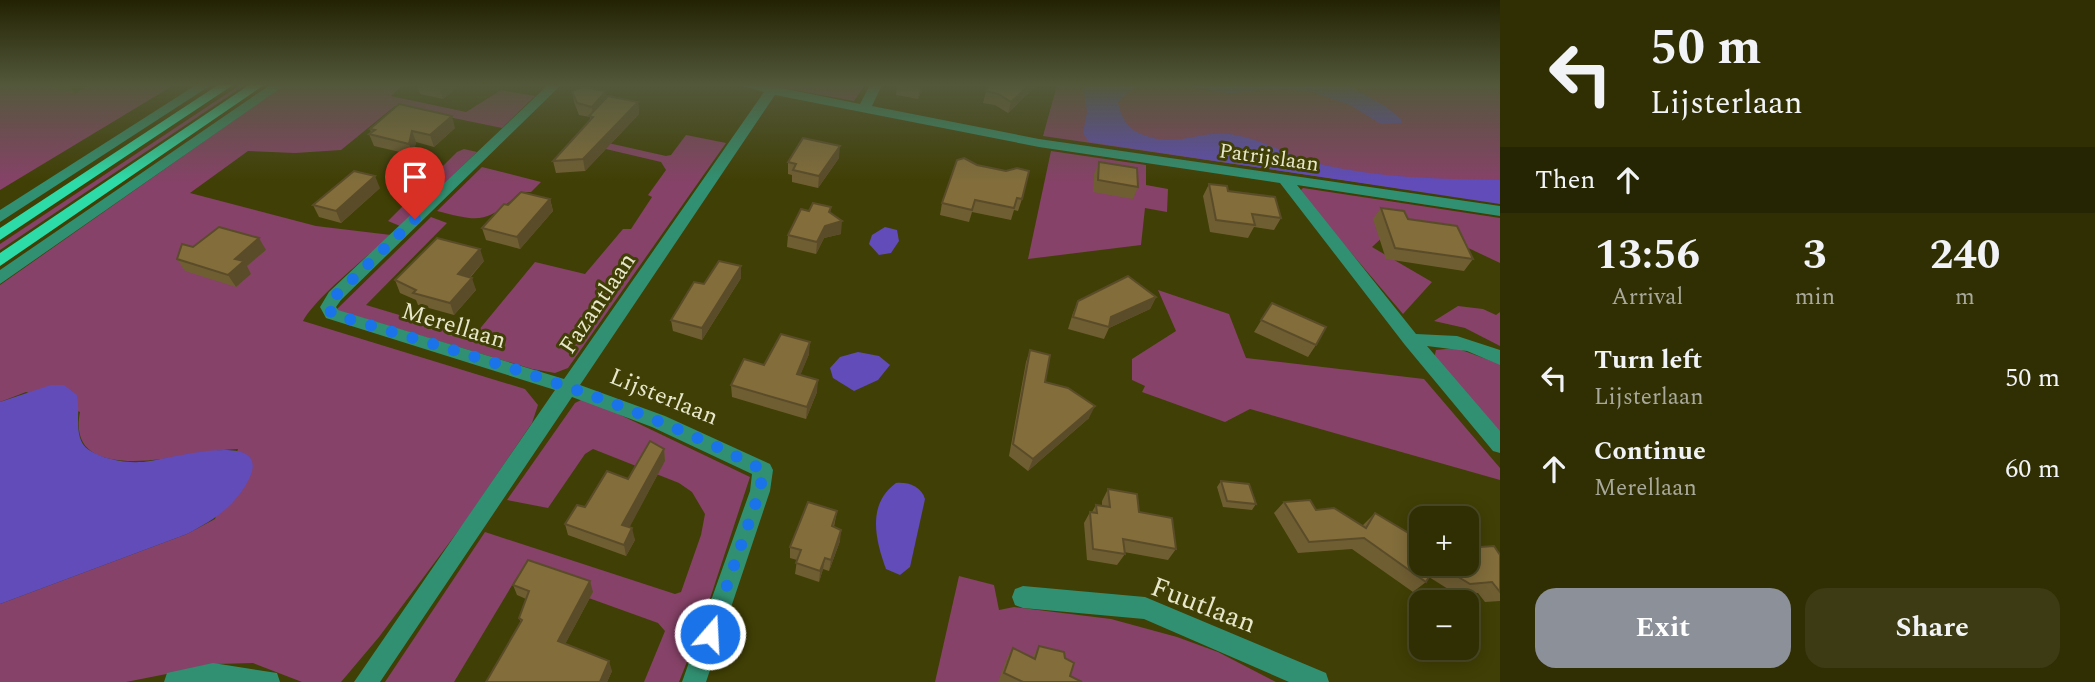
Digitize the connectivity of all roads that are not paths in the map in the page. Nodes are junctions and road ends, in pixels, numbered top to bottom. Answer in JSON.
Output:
{"nodes":[{"id":1,"x":156,"y":117,"type":"edge"},
{"id":2,"x":179,"y":117,"type":"edge"},
{"id":3,"x":211,"y":117,"type":"edge"},
{"id":4,"x":233,"y":117,"type":"edge"},
{"id":5,"x":522,"y":117,"type":"edge"},
{"id":6,"x":754,"y":117,"type":"edge"},
{"id":7,"x":904,"y":117,"type":"edge"},
{"id":8,"x":1286,"y":181,"type":"junction"},
{"id":9,"x":1500,"y":211,"type":"edge"},
{"id":10,"x":0,"y":217,"type":"edge"},
{"id":11,"x":0,"y":234,"type":"edge"},
{"id":12,"x":0,"y":261,"type":"edge"},
{"id":13,"x":0,"y":278,"type":"edge"},
{"id":14,"x":1411,"y":340,"type":"junction"},
{"id":15,"x":1500,"y":358,"type":"edge"},
{"id":16,"x":570,"y":386,"type":"junction"},
{"id":17,"x":1500,"y":444,"type":"edge"},
{"id":18,"x":1023,"y":597,"type":"dead end"},
{"id":19,"x":176,"y":682,"type":"edge"},
{"id":20,"x":268,"y":682,"type":"edge"},
{"id":21,"x":366,"y":682,"type":"edge"},
{"id":22,"x":694,"y":682,"type":"edge"},
{"id":23,"x":1317,"y":682,"type":"edge"}],
"edges":[{"from":1,"to":10,"type":"street"},
{"from":2,"to":11,"type":"main road"},
{"from":3,"to":12,"type":"main road"},
{"from":4,"to":13,"type":"street"},
{"from":5,"to":16,"type":"street","name":"Merellaan"},
{"from":6,"to":16,"type":"street","name":"Fazantlaan"},
{"from":7,"to":8,"type":"street","name":"Patrijslaan"},
{"from":8,"to":9,"type":"street","name":"Patrijslaan"},
{"from":8,"to":14,"type":"street"},
{"from":14,"to":15,"type":"street"},
{"from":14,"to":17,"type":"street"},
{"from":16,"to":21,"type":"street","name":"Fazantlaan"},
{"from":16,"to":22,"type":"street","name":"Lijsterlaan"},
{"from":18,"to":23,"type":"street","name":"Fuutlaan"},
{"from":19,"to":20,"type":"street"}]}
